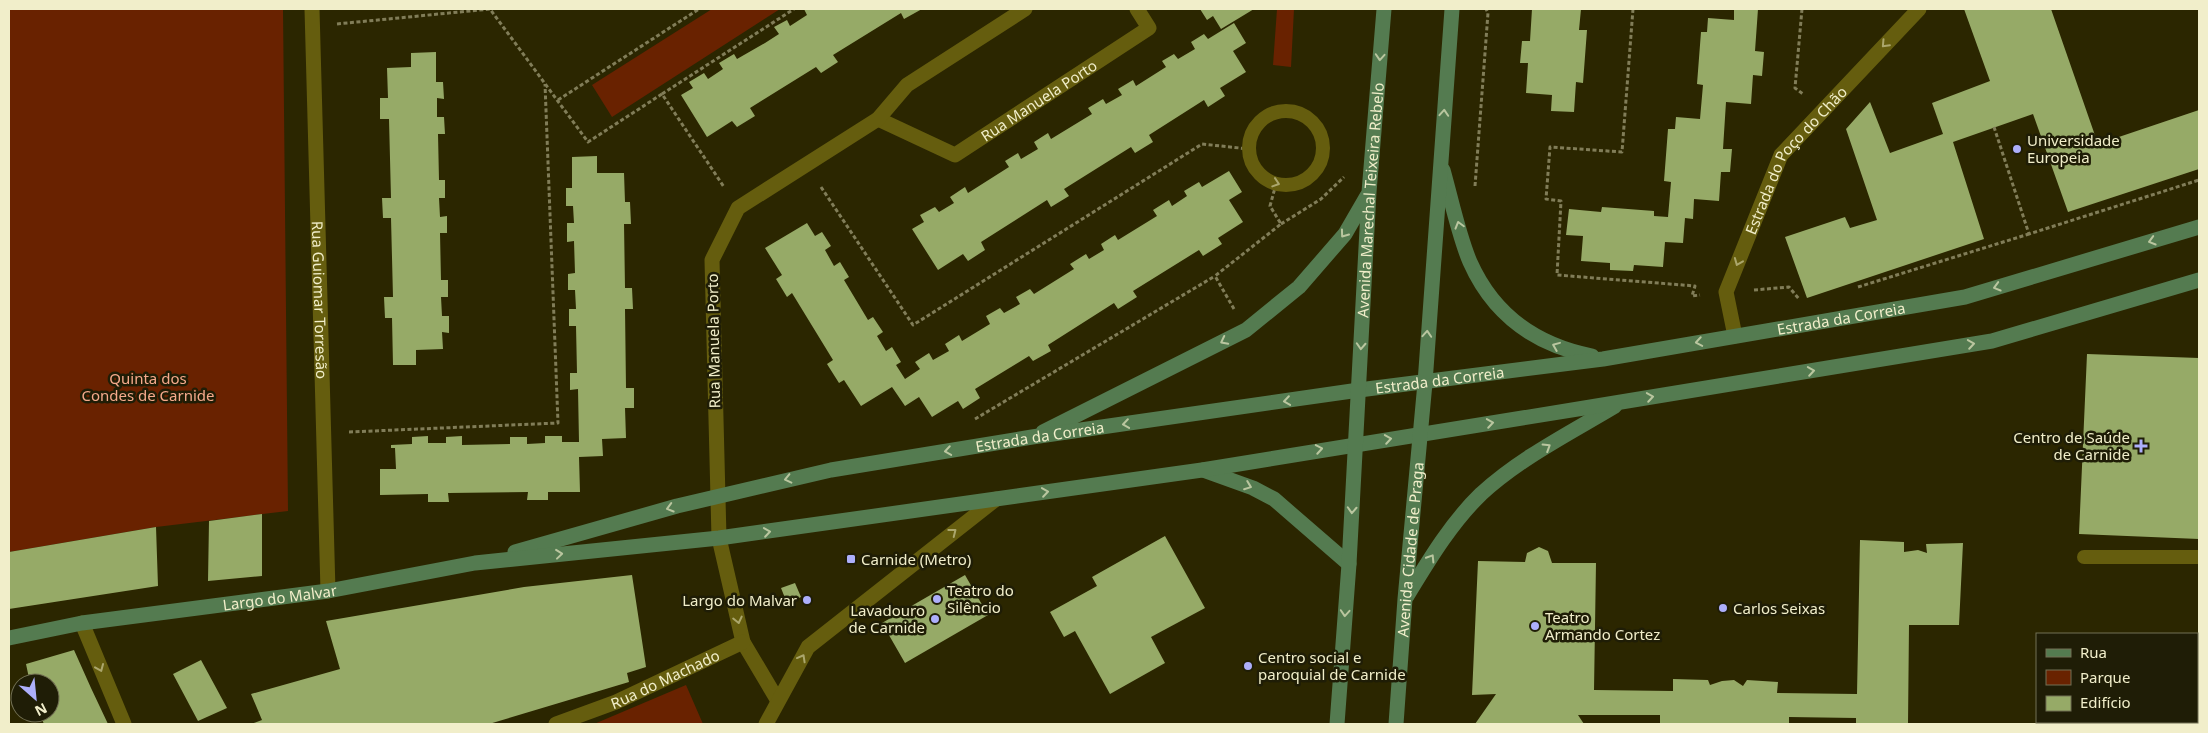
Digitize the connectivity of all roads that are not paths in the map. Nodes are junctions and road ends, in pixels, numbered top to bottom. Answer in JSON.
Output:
{"nodes":[{"id":1,"x":312,"y":9,"type":"edge"},
{"id":2,"x":1025,"y":9,"type":"edge"},
{"id":3,"x":1137,"y":9,"type":"edge"},
{"id":4,"x":1384,"y":9,"type":"edge"},
{"id":5,"x":1452,"y":9,"type":"edge"},
{"id":6,"x":1918,"y":9,"type":"edge"},
{"id":7,"x":878,"y":119,"type":"junction"},
{"id":8,"x":1249,"y":150,"type":"joint"},
{"id":9,"x":1441,"y":162,"type":"junction"},
{"id":10,"x":1369,"y":192,"type":"junction"},
{"id":11,"x":2199,"y":227,"type":"edge"},
{"id":12,"x":2199,"y":280,"type":"edge"},
{"id":13,"x":1735,"y":336,"type":"junction"},
{"id":14,"x":1603,"y":359,"type":"junction"},
{"id":15,"x":1425,"y":382,"type":"junction"},
{"id":16,"x":1359,"y":390,"type":"junction"},
{"id":17,"x":1621,"y":402,"type":"junction"},
{"id":18,"x":1420,"y":434,"type":"junction"},
{"id":19,"x":1032,"y":437,"type":"junction"},
{"id":20,"x":1356,"y":444,"type":"junction"},
{"id":21,"x":1202,"y":470,"type":"junction"},
{"id":22,"x":717,"y":496,"type":"junction"},
{"id":23,"x":996,"y":499,"type":"junction"},
{"id":24,"x":719,"y":538,"type":"junction"},
{"id":25,"x":2084,"y":556,"type":"dead end"},
{"id":26,"x":2199,"y":557,"type":"edge"},
{"id":27,"x":475,"y":563,"type":"junction"},
{"id":28,"x":1348,"y":564,"type":"junction"},
{"id":29,"x":328,"y":591,"type":"junction"},
{"id":30,"x":1405,"y":599,"type":"junction"},
{"id":31,"x":82,"y":623,"type":"junction"},
{"id":32,"x":9,"y":638,"type":"edge"},
{"id":33,"x":744,"y":642,"type":"junction"},
{"id":34,"x":778,"y":701,"type":"junction"},
{"id":35,"x":124,"y":724,"type":"edge"},
{"id":36,"x":556,"y":724,"type":"edge"},
{"id":37,"x":766,"y":724,"type":"edge"},
{"id":38,"x":1337,"y":724,"type":"edge"},
{"id":39,"x":1396,"y":724,"type":"edge"}],
"edges":[{"from":1,"to":29,"type":"street","name":"Rua Guiomar Torresão"},
{"from":2,"to":7,"type":"street"},
{"from":3,"to":7,"type":"street","name":"Rua Manuela Porto"},
{"from":4,"to":10,"type":"main road","name":"Avenida Marechal Teixeira Rebelo","one_way":true},
{"from":9,"to":5,"type":"main road","one_way":true},
{"from":6,"to":13,"type":"street","name":"Estrada do Poço do Chão","one_way":true},
{"from":7,"to":22,"type":"street","name":"Rua Manuela Porto"},
{"from":8,"to":8,"type":"lane","one_way":true},
{"from":14,"to":9,"type":"main road","one_way":true},
{"from":15,"to":9,"type":"main road","one_way":true},
{"from":10,"to":16,"type":"main road","name":"Avenida Marechal Teixeira Rebelo","one_way":true},
{"from":10,"to":19,"type":"main road","one_way":true},
{"from":11,"to":13,"type":"main road","name":"Estrada da Correia","one_way":true},
{"from":17,"to":12,"type":"main road","one_way":true},
{"from":13,"to":14,"type":"main road","name":"Estrada da Correia","one_way":true},
{"from":14,"to":15,"type":"main road","name":"Estrada da Correia"},
{"from":15,"to":16,"type":"main road","name":"Estrada da Correia"},
{"from":15,"to":18,"type":"main road","name":"Avenida Cidade de Praga"},
{"from":16,"to":19,"type":"main road","name":"Estrada da Correia","one_way":true},
{"from":16,"to":20,"type":"main road","name":"Avenida Marechal Teixeira Rebelo"},
{"from":18,"to":17,"type":"main road","one_way":true},
{"from":30,"to":17,"type":"main road","one_way":true},
{"from":20,"to":18,"type":"main road","one_way":true},
{"from":18,"to":30,"type":"main road","name":"Avenida Cidade de Praga"},
{"from":19,"to":22,"type":"main road","name":"Estrada da Correia","one_way":true},
{"from":21,"to":20,"type":"main road","one_way":true},
{"from":20,"to":28,"type":"main road","one_way":true},
{"from":23,"to":21,"type":"main road","one_way":true},
{"from":21,"to":28,"type":"main road","one_way":true},
{"from":22,"to":24,"type":"street"},
{"from":22,"to":27,"type":"main road","name":"Largo do Malvar","one_way":true},
{"from":24,"to":23,"type":"main road","one_way":true},
{"from":34,"to":23,"type":"street","one_way":true},
{"from":27,"to":24,"type":"main road","name":"Largo do Malvar","one_way":true},
{"from":24,"to":33,"type":"street","one_way":true},
{"from":25,"to":26,"type":"lane"},
{"from":27,"to":29,"type":"main road","name":"Largo do Malvar"},
{"from":28,"to":38,"type":"main road","one_way":true},
{"from":29,"to":31,"type":"main road","name":"Largo do Malvar"},
{"from":30,"to":39,"type":"main road","name":"Avenida Cidade de Praga"},
{"from":31,"to":32,"type":"main road","name":"Largo do Malvar"},
{"from":31,"to":35,"type":"street","one_way":true},
{"from":33,"to":34,"type":"street"},
{"from":33,"to":36,"type":"street","name":"Rua do Machado"},
{"from":34,"to":37,"type":"street"}]}
